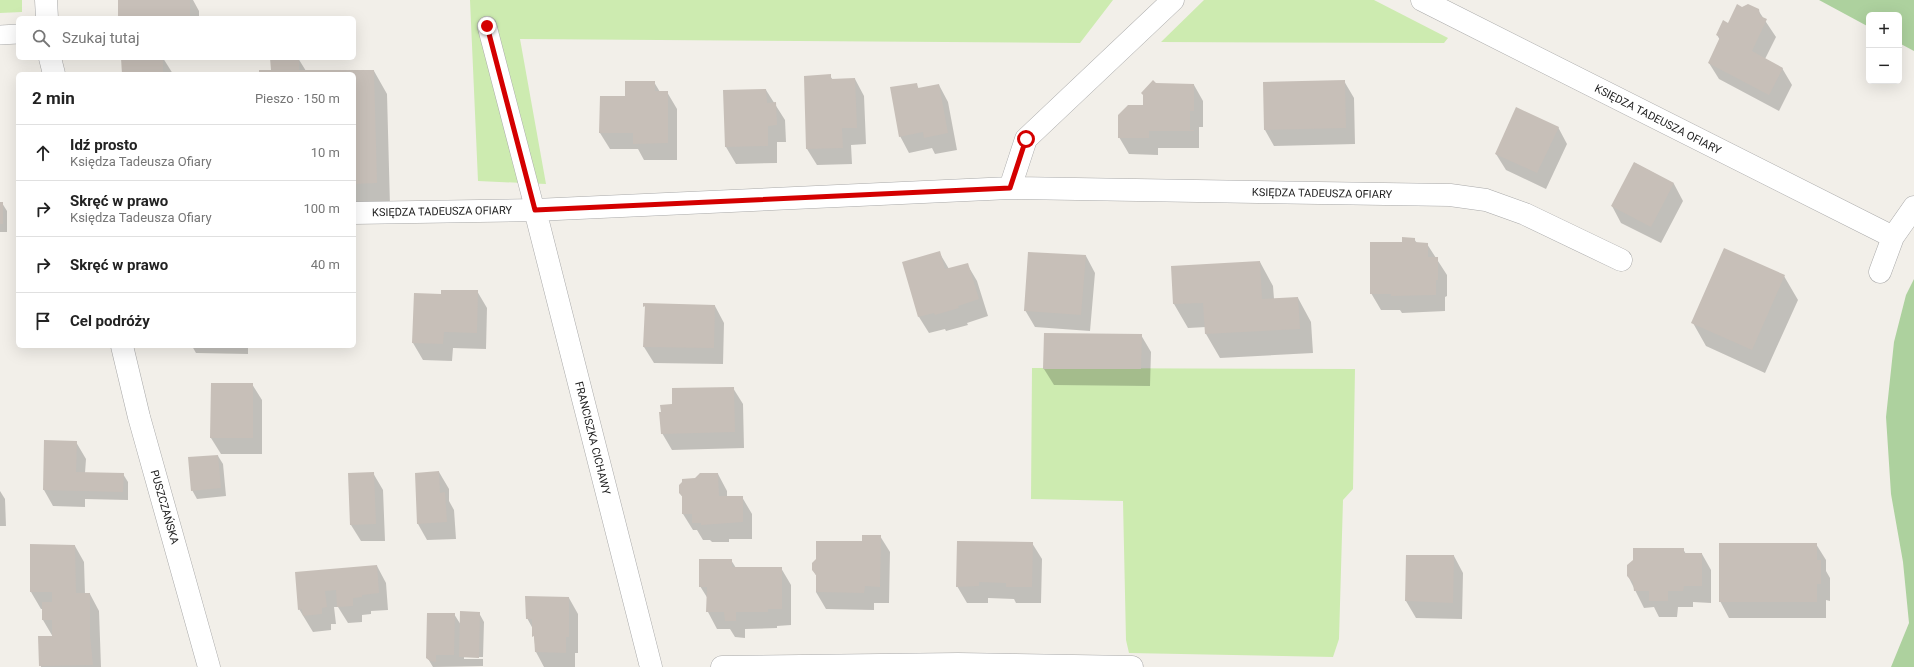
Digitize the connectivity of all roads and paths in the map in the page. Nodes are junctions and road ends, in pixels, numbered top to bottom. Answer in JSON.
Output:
{"nodes":[{"id":1,"x":46,"y":0,"type":"edge"},
{"id":2,"x":1173,"y":0,"type":"edge"},
{"id":3,"x":1422,"y":0,"type":"edge"},
{"id":4,"x":47,"y":16,"type":"edge"},
{"id":5,"x":487,"y":26,"type":"dead end"},
{"id":6,"x":16,"y":34,"type":"edge"},
{"id":7,"x":0,"y":35,"type":"edge"},
{"id":8,"x":50,"y":60,"type":"edge"},
{"id":9,"x":54,"y":72,"type":"edge"},
{"id":10,"x":1010,"y":188,"type":"junction"},
{"id":11,"x":1914,"y":207,"type":"edge"},
{"id":12,"x":535,"y":210,"type":"junction"},
{"id":13,"x":356,"y":213,"type":"edge"},
{"id":14,"x":1893,"y":237,"type":"junction"},
{"id":15,"x":1621,"y":260,"type":"dead end"},
{"id":16,"x":1880,"y":272,"type":"dead end"},
{"id":17,"x":122,"y":348,"type":"edge"},
{"id":18,"x":209,"y":667,"type":"edge"},
{"id":19,"x":651,"y":667,"type":"edge"},
{"id":20,"x":722,"y":667,"type":"edge"},
{"id":21,"x":1132,"y":667,"type":"edge"}],
"edges":[{"from":1,"to":4,"type":"street"},
{"from":2,"to":10,"type":"street"},
{"from":3,"to":14,"type":"street","name":"KSIĘDZA TADEUSZA OFIARY"},
{"from":5,"to":12,"type":"lane"},
{"from":6,"to":7,"type":"lane"},
{"from":8,"to":9,"type":"street"},
{"from":10,"to":12,"type":"street","name":"KSIĘDZA TADEUSZA OFIARY"},
{"from":10,"to":15,"type":"street","name":"KSIĘDZA TADEUSZA OFIARY"},
{"from":11,"to":14,"type":"street"},
{"from":12,"to":13,"type":"street","name":"KSIĘDZA TADEUSZA OFIARY"},
{"from":12,"to":19,"type":"street","name":"FRANCISZKA CICHAWY"},
{"from":14,"to":16,"type":"street"},
{"from":17,"to":18,"type":"street","name":"PUSZCZAŃSKA"},
{"from":20,"to":21,"type":"street"}]}
